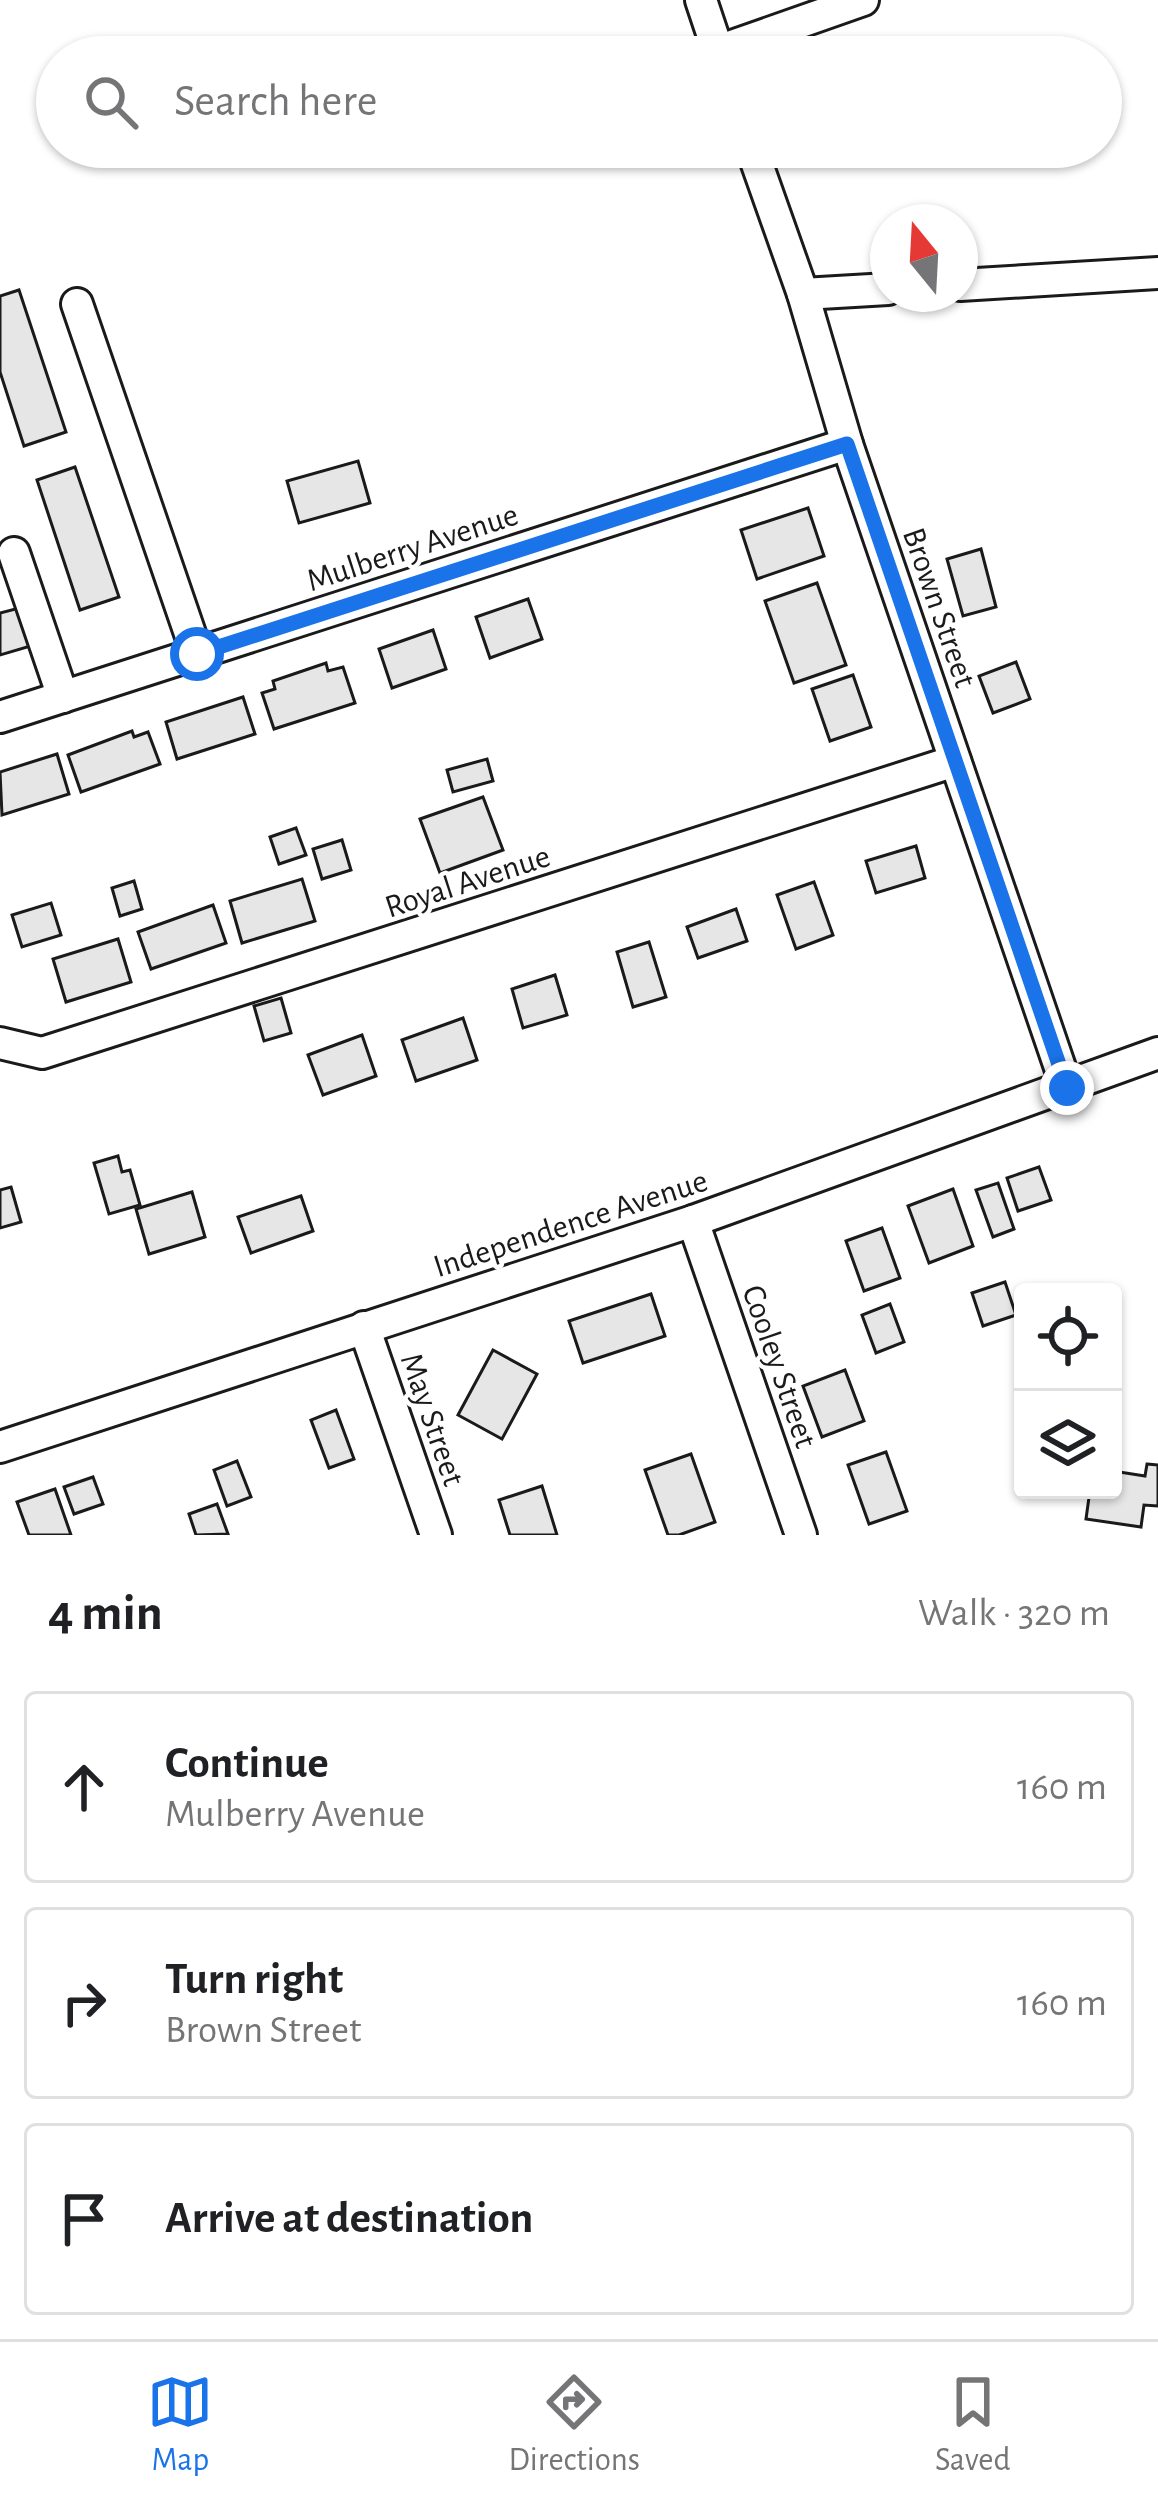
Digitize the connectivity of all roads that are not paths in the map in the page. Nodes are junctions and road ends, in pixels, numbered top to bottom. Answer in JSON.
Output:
{"nodes":[{"id":1,"x":701,"y":0,"type":"edge"},
{"id":2,"x":863,"y":0,"type":"edge"},
{"id":3,"x":713,"y":36,"type":"edge"},
{"id":4,"x":767,"y":36,"type":"edge"},
{"id":5,"x":759,"y":168,"type":"edge"},
{"id":6,"x":1158,"y":273,"type":"edge"},
{"id":7,"x":978,"y":284,"type":"edge"},
{"id":8,"x":870,"y":290,"type":"edge"},
{"id":9,"x":803,"y":294,"type":"junction"},
{"id":10,"x":77,"y":304,"type":"dead end"},
{"id":11,"x":847,"y":444,"type":"junction"},
{"id":12,"x":14,"y":553,"type":"dead end"},
{"id":13,"x":197,"y":654,"type":"junction"},
{"id":14,"x":63,"y":697,"type":"junction"},
{"id":15,"x":0,"y":717,"type":"edge"},
{"id":16,"x":955,"y":761,"type":"junction"},
{"id":17,"x":0,"y":1042,"type":"edge"},
{"id":18,"x":1158,"y":1053,"type":"edge"},
{"id":19,"x":1067,"y":1088,"type":"junction"},
{"id":20,"x":693,"y":1221,"type":"junction"},
{"id":21,"x":364,"y":1327,"type":"junction"},
{"id":22,"x":0,"y":1447,"type":"edge"},
{"id":23,"x":436,"y":1535,"type":"edge"},
{"id":24,"x":801,"y":1535,"type":"edge"}],
"edges":[{"from":1,"to":3,"type":"street"},
{"from":2,"to":4,"type":"street"},
{"from":5,"to":9,"type":"street","name":"Brown Street"},
{"from":6,"to":7,"type":"street"},
{"from":8,"to":9,"type":"street"},
{"from":9,"to":11,"type":"street","name":"Brown Street"},
{"from":10,"to":13,"type":"street"},
{"from":11,"to":13,"type":"street","name":"Mulberry Avenue"},
{"from":11,"to":16,"type":"street","name":"Brown Street"},
{"from":12,"to":14,"type":"street"},
{"from":13,"to":14,"type":"street","name":"Mulberry Avenue"},
{"from":14,"to":15,"type":"street","name":"Mulberry Avenue"},
{"from":16,"to":17,"type":"street","name":"Royal Avenue"},
{"from":16,"to":19,"type":"street","name":"Brown Street"},
{"from":18,"to":19,"type":"street","name":"Independence Avenue"},
{"from":19,"to":20,"type":"street","name":"Independence Avenue"},
{"from":20,"to":21,"type":"street","name":"Independence Avenue"},
{"from":20,"to":24,"type":"street","name":"Cooley Street"},
{"from":21,"to":22,"type":"street","name":"Independence Avenue"},
{"from":21,"to":23,"type":"street","name":"May Street"}]}
